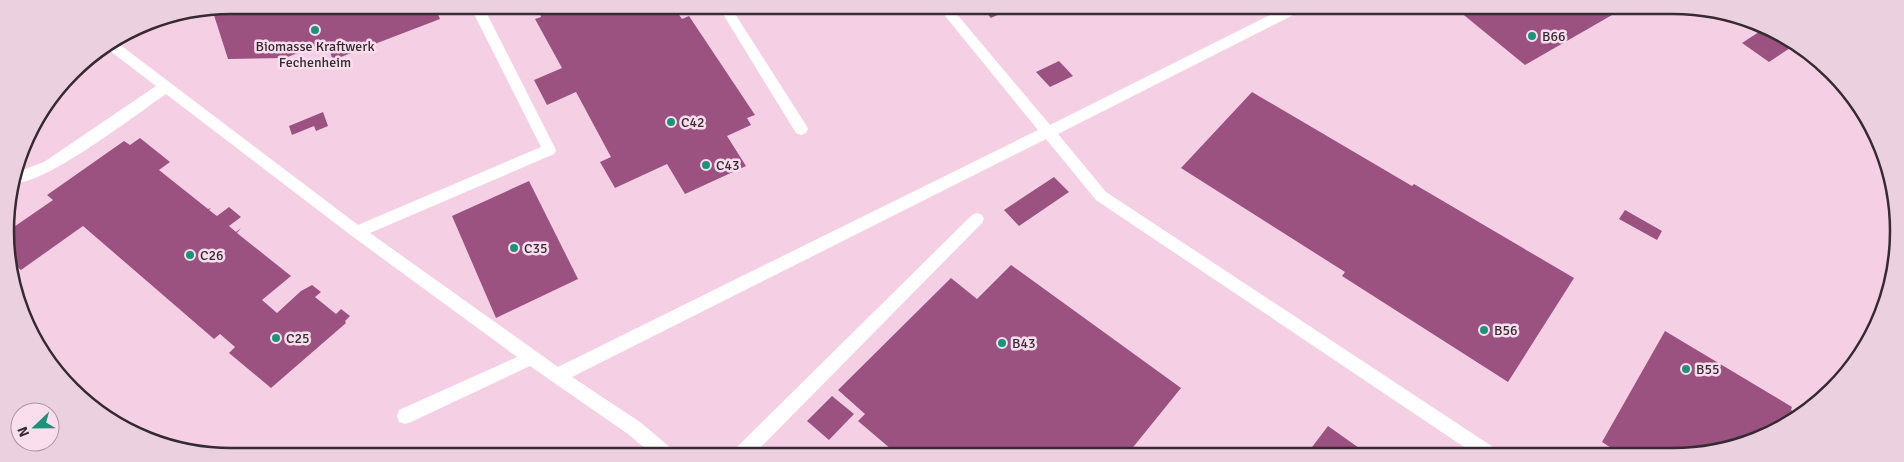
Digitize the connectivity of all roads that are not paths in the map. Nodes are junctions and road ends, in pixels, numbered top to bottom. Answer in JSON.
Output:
{"nodes":[{"id":1,"x":480,"y":14,"type":"edge"},
{"id":2,"x":729,"y":14,"type":"edge"},
{"id":3,"x":950,"y":14,"type":"edge"},
{"id":4,"x":1284,"y":14,"type":"edge"},
{"id":5,"x":114,"y":47,"type":"edge"},
{"id":6,"x":165,"y":87,"type":"junction"},
{"id":7,"x":801,"y":129,"type":"dead end"},
{"id":8,"x":1048,"y":132,"type":"junction"},
{"id":9,"x":21,"y":177,"type":"edge"},
{"id":10,"x":977,"y":219,"type":"dead end"},
{"id":11,"x":357,"y":232,"type":"junction"},
{"id":12,"x":531,"y":358,"type":"junction"},
{"id":13,"x":557,"y":376,"type":"junction"},
{"id":14,"x":405,"y":416,"type":"dead end"},
{"id":15,"x":658,"y":448,"type":"edge"},
{"id":16,"x":748,"y":448,"type":"edge"},
{"id":17,"x":1480,"y":448,"type":"edge"}],
"edges":[{"from":1,"to":11,"type":"lane"},
{"from":2,"to":7,"type":"lane"},
{"from":3,"to":8,"type":"lane"},
{"from":4,"to":8,"type":"lane"},
{"from":5,"to":6,"type":"lane"},
{"from":6,"to":9,"type":"lane"},
{"from":6,"to":11,"type":"lane"},
{"from":8,"to":13,"type":"lane"},
{"from":8,"to":17,"type":"lane"},
{"from":10,"to":16,"type":"lane"},
{"from":11,"to":12,"type":"lane"},
{"from":12,"to":13,"type":"lane"},
{"from":12,"to":14,"type":"lane"},
{"from":13,"to":15,"type":"lane"}]}
